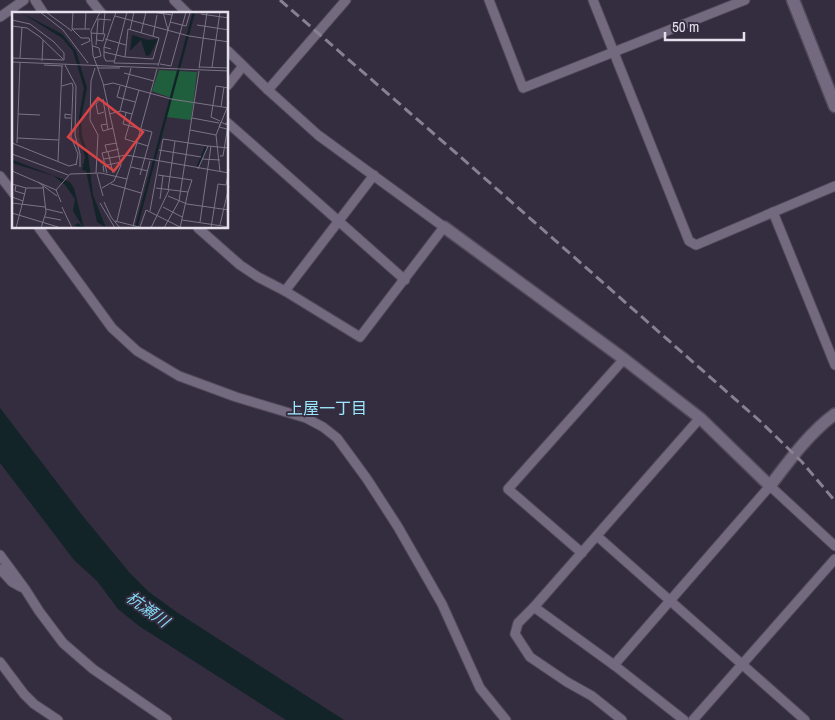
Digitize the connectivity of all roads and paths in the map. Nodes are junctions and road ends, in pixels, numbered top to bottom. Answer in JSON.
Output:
{"nodes":[{"id":1,"x":24,"y":0,"type":"edge"},
{"id":2,"x":35,"y":0,"type":"edge"},
{"id":3,"x":91,"y":0,"type":"edge"},
{"id":4,"x":174,"y":0,"type":"edge"},
{"id":5,"x":488,"y":0,"type":"edge"},
{"id":6,"x":592,"y":0,"type":"edge"},
{"id":7,"x":745,"y":0,"type":"edge"},
{"id":8,"x":793,"y":0,"type":"edge"},
{"id":9,"x":345,"y":1,"type":"edge"},
{"id":10,"x":43,"y":12,"type":"edge"},
{"id":11,"x":100,"y":12,"type":"edge"},
{"id":12,"x":186,"y":12,"type":"edge"},
{"id":13,"x":0,"y":17,"type":"edge"},
{"id":14,"x":229,"y":52,"type":"edge"},
{"id":15,"x":614,"y":53,"type":"junction"},
{"id":16,"x":243,"y":66,"type":"junction"},
{"id":17,"x":229,"y":84,"type":"edge"},
{"id":18,"x":268,"y":90,"type":"junction"},
{"id":19,"x":835,"y":106,"type":"edge"},
{"id":20,"x":229,"y":125,"type":"edge"},
{"id":21,"x":374,"y":175,"type":"junction"},
{"id":22,"x":0,"y":176,"type":"edge"},
{"id":23,"x":835,"y":186,"type":"edge"},
{"id":24,"x":12,"y":191,"type":"edge"},
{"id":25,"x":773,"y":212,"type":"junction"},
{"id":26,"x":338,"y":221,"type":"junction"},
{"id":27,"x":444,"y":227,"type":"junction"},
{"id":28,"x":39,"y":229,"type":"edge"},
{"id":29,"x":199,"y":229,"type":"edge"},
{"id":30,"x":405,"y":280,"type":"junction"},
{"id":31,"x":285,"y":290,"type":"junction"},
{"id":32,"x":624,"y":359,"type":"junction"},
{"id":33,"x":835,"y":365,"type":"edge"},
{"id":34,"x":835,"y":414,"type":"edge"},
{"id":35,"x":700,"y":418,"type":"junction"},
{"id":36,"x":770,"y":486,"type":"junction"},
{"id":37,"x":597,"y":536,"type":"junction"},
{"id":38,"x":835,"y":546,"type":"edge"},
{"id":39,"x":582,"y":553,"type":"junction"},
{"id":40,"x":0,"y":555,"type":"edge"},
{"id":41,"x":835,"y":559,"type":"edge"},
{"id":42,"x":0,"y":569,"type":"edge"},
{"id":43,"x":25,"y":589,"type":"junction"},
{"id":44,"x":669,"y":601,"type":"junction"},
{"id":45,"x":534,"y":607,"type":"junction"},
{"id":46,"x":0,"y":662,"type":"edge"},
{"id":47,"x":741,"y":664,"type":"junction"},
{"id":48,"x":614,"y":665,"type":"junction"},
{"id":49,"x":58,"y":720,"type":"edge"},
{"id":50,"x":166,"y":720,"type":"edge"},
{"id":51,"x":506,"y":720,"type":"edge"},
{"id":52,"x":622,"y":720,"type":"edge"},
{"id":53,"x":684,"y":720,"type":"edge"},
{"id":54,"x":693,"y":720,"type":"edge"},
{"id":55,"x":805,"y":720,"type":"edge"}],
"edges":[{"from":1,"to":13,"type":"street"},
{"from":2,"to":10,"type":"street"},
{"from":3,"to":11,"type":"street"},
{"from":4,"to":12,"type":"street"},
{"from":5,"to":15,"type":"street"},
{"from":6,"to":15,"type":"street"},
{"from":7,"to":15,"type":"street"},
{"from":8,"to":19,"type":"main road"},
{"from":9,"to":18,"type":"street"},
{"from":14,"to":16,"type":"street"},
{"from":15,"to":25,"type":"street"},
{"from":16,"to":17,"type":"street"},
{"from":16,"to":18,"type":"street"},
{"from":18,"to":21,"type":"street"},
{"from":20,"to":26,"type":"street"},
{"from":21,"to":26,"type":"street"},
{"from":21,"to":27,"type":"street"},
{"from":22,"to":24,"type":"street"},
{"from":23,"to":25,"type":"street"},
{"from":25,"to":33,"type":"street"},
{"from":26,"to":30,"type":"street"},
{"from":26,"to":31,"type":"street"},
{"from":27,"to":30,"type":"street"},
{"from":27,"to":32,"type":"street"},
{"from":28,"to":51,"type":"street"},
{"from":29,"to":31,"type":"street"},
{"from":30,"to":31,"type":"street"},
{"from":32,"to":35,"type":"street"},
{"from":32,"to":39,"type":"street"},
{"from":34,"to":36,"type":"street"},
{"from":35,"to":36,"type":"street"},
{"from":35,"to":37,"type":"street"},
{"from":36,"to":38,"type":"street"},
{"from":36,"to":44,"type":"street"},
{"from":37,"to":39,"type":"street"},
{"from":37,"to":44,"type":"street"},
{"from":39,"to":45,"type":"street"},
{"from":40,"to":43,"type":"street"},
{"from":41,"to":47,"type":"street"},
{"from":42,"to":43,"type":"street"},
{"from":43,"to":50,"type":"street"},
{"from":44,"to":47,"type":"street"},
{"from":44,"to":48,"type":"street"},
{"from":45,"to":48,"type":"street"},
{"from":45,"to":52,"type":"street"},
{"from":46,"to":49,"type":"street"},
{"from":47,"to":54,"type":"street"},
{"from":47,"to":55,"type":"street"},
{"from":48,"to":53,"type":"street"}]}
